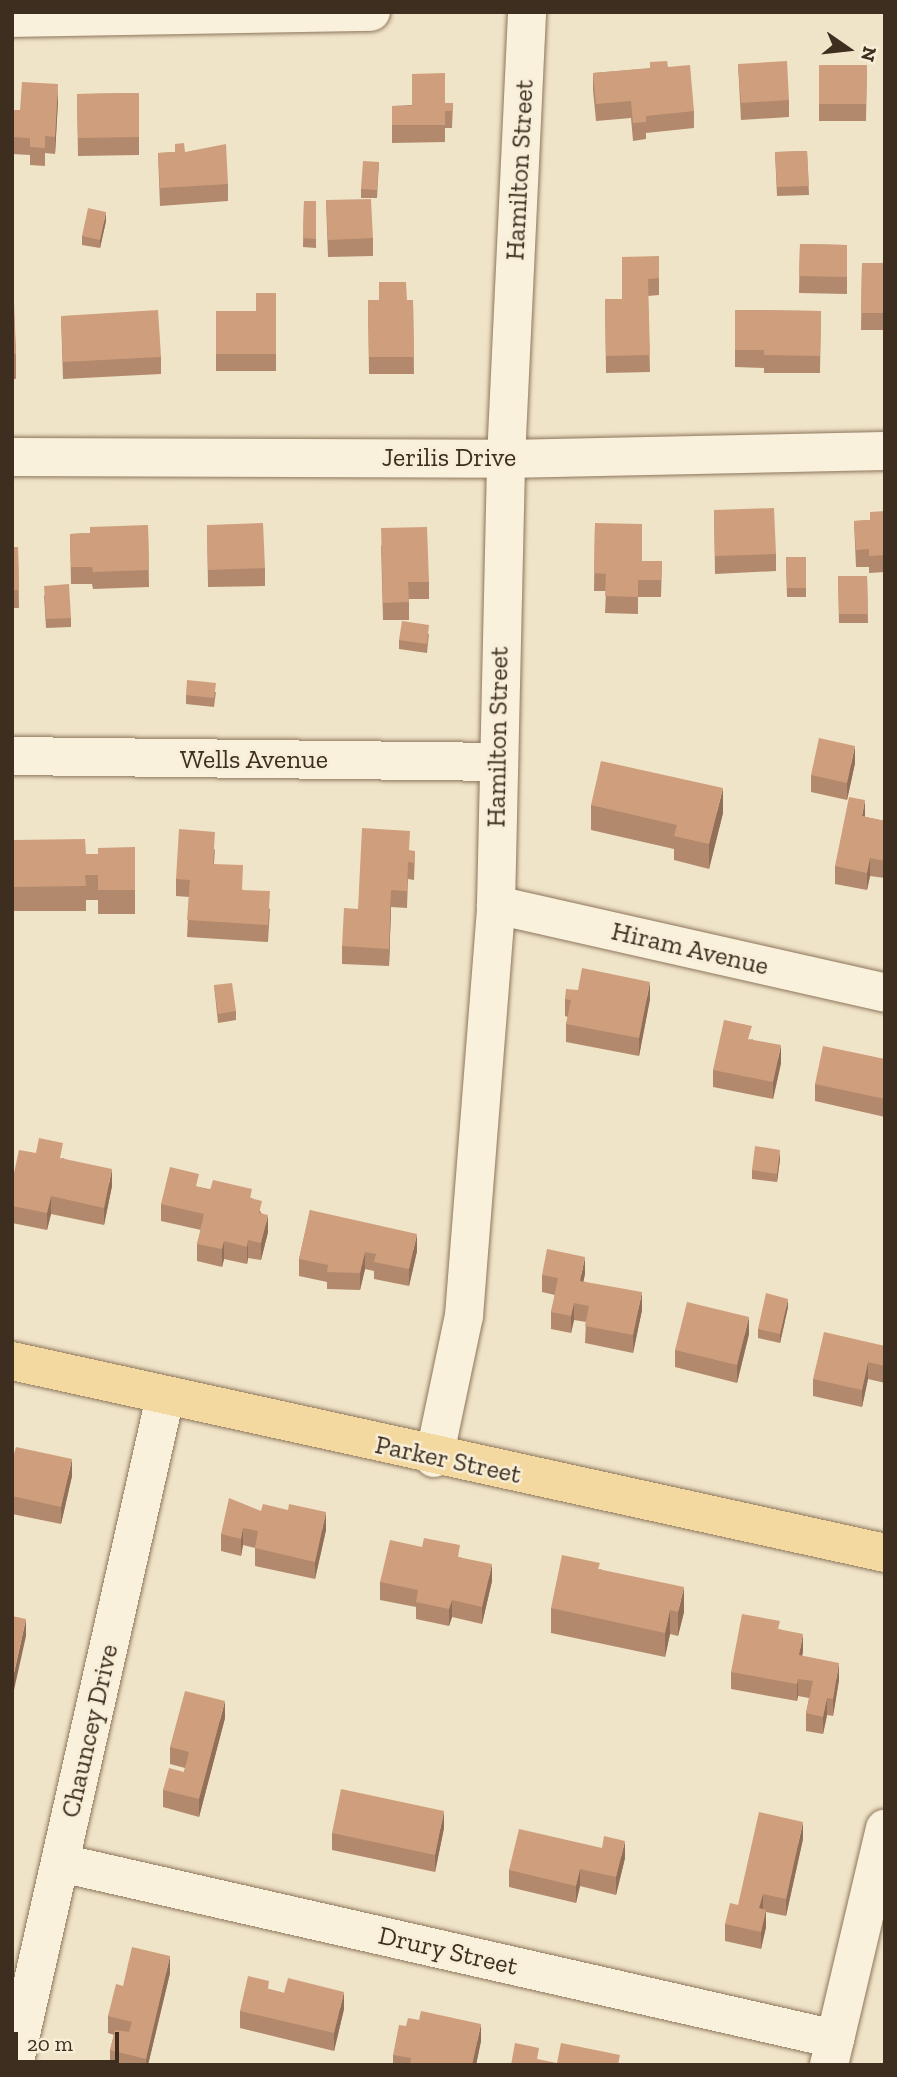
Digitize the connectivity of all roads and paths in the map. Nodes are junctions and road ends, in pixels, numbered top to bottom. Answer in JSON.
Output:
{"nodes":[{"id":1,"x":371,"y":12,"type":"edge"},
{"id":2,"x":527,"y":12,"type":"edge"},
{"id":3,"x":12,"y":18,"type":"edge"},
{"id":4,"x":885,"y":450,"type":"edge"},
{"id":5,"x":12,"y":457,"type":"edge"},
{"id":6,"x":506,"y":459,"type":"junction"},
{"id":7,"x":12,"y":756,"type":"edge"},
{"id":8,"x":496,"y":762,"type":"junction"},
{"id":9,"x":496,"y":905,"type":"junction"},
{"id":10,"x":885,"y":993,"type":"edge"},
{"id":11,"x":12,"y":1361,"type":"edge"},
{"id":12,"x":165,"y":1397,"type":"junction"},
{"id":13,"x":434,"y":1458,"type":"junction"},
{"id":14,"x":885,"y":1553,"type":"edge"},
{"id":15,"x":885,"y":1829,"type":"edge"},
{"id":16,"x":61,"y":1863,"type":"junction"},
{"id":17,"x":832,"y":2052,"type":"edge"},
{"id":18,"x":13,"y":2065,"type":"edge"}],
"edges":[{"from":1,"to":3,"type":"street"},
{"from":2,"to":6,"type":"street","name":"Hamilton Street"},
{"from":4,"to":6,"type":"street","name":"Jerilis Drive"},
{"from":5,"to":6,"type":"street","name":"Jerilis Drive"},
{"from":6,"to":8,"type":"street","name":"Hamilton Street"},
{"from":7,"to":8,"type":"street","name":"Wells Avenue"},
{"from":8,"to":9,"type":"street","name":"Hamilton Street"},
{"from":9,"to":10,"type":"street","name":"Hiram Avenue"},
{"from":9,"to":13,"type":"street","name":"Hamilton Street"},
{"from":11,"to":12,"type":"main road","name":"Parker Street"},
{"from":12,"to":13,"type":"main road","name":"Parker Street"},
{"from":12,"to":16,"type":"street","name":"Chauncey Drive"},
{"from":13,"to":14,"type":"main road","name":"Parker Street"},
{"from":15,"to":17,"type":"street"},
{"from":16,"to":17,"type":"street","name":"Drury Street"},
{"from":16,"to":18,"type":"street","name":"Chauncey Drive"}]}
